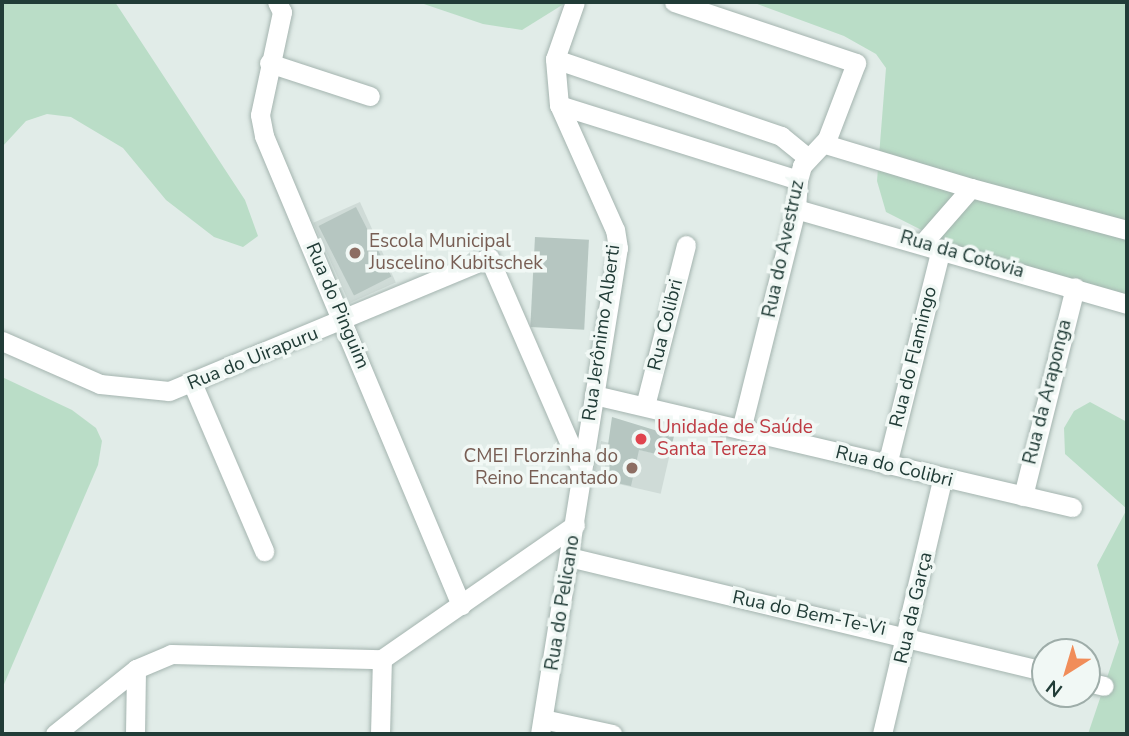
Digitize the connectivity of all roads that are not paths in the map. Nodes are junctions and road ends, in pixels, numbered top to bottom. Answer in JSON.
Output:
{"nodes":[{"id":1,"x":278,"y":2,"type":"edge"},
{"id":2,"x":575,"y":2,"type":"edge"},
{"id":3,"x":674,"y":2,"type":"edge"},
{"id":4,"x":555,"y":59,"type":"junction"},
{"id":5,"x":269,"y":63,"type":"junction"},
{"id":6,"x":370,"y":96,"type":"dead end"},
{"id":7,"x":559,"y":105,"type":"junction"},
{"id":8,"x":825,"y":144,"type":"junction"},
{"id":9,"x":808,"y":158,"type":"junction"},
{"id":10,"x":798,"y":180,"type":"junction"},
{"id":11,"x":971,"y":188,"type":"junction"},
{"id":12,"x":796,"y":209,"type":"junction"},
{"id":13,"x":1127,"y":230,"type":"edge"},
{"id":14,"x":686,"y":245,"type":"dead end"},
{"id":15,"x":932,"y":246,"type":"junction"},
{"id":16,"x":1075,"y":287,"type":"junction"},
{"id":17,"x":1127,"y":304,"type":"edge"},
{"id":18,"x":345,"y":321,"type":"junction"},
{"id":19,"x":2,"y":341,"type":"edge"},
{"id":20,"x":193,"y":385,"type":"junction"},
{"id":21,"x":594,"y":395,"type":"junction"},
{"id":22,"x":645,"y":406,"type":"junction"},
{"id":23,"x":741,"y":429,"type":"junction"},
{"id":24,"x":887,"y":466,"type":"junction"},
{"id":25,"x":582,"y":470,"type":"junction"},
{"id":26,"x":942,"y":480,"type":"junction"},
{"id":27,"x":1023,"y":496,"type":"junction"},
{"id":28,"x":1072,"y":507,"type":"dead end"},
{"id":29,"x":575,"y":526,"type":"junction"},
{"id":30,"x":264,"y":551,"type":"dead end"},
{"id":31,"x":573,"y":558,"type":"junction"},
{"id":32,"x":461,"y":605,"type":"junction"},
{"id":33,"x":908,"y":635,"type":"junction"},
{"id":34,"x":382,"y":659,"type":"junction"},
{"id":35,"x":1031,"y":667,"type":"edge"},
{"id":36,"x":136,"y":669,"type":"junction"},
{"id":37,"x":542,"y":727,"type":"edge"},
{"id":38,"x":55,"y":734,"type":"edge"},
{"id":39,"x":135,"y":734,"type":"edge"},
{"id":40,"x":380,"y":734,"type":"edge"},
{"id":41,"x":612,"y":734,"type":"edge"},
{"id":42,"x":882,"y":734,"type":"edge"}],
"edges":[{"from":1,"to":5,"type":"street","name":"Rua do Pinguim"},
{"from":2,"to":4,"type":"street","name":"Rua Jerônimo Alberti"},
{"from":3,"to":8,"type":"street","name":"Rua do Avestruz"},
{"from":4,"to":7,"type":"street","name":"Rua Jerônimo Alberti"},
{"from":4,"to":9,"type":"street"},
{"from":5,"to":6,"type":"street"},
{"from":5,"to":18,"type":"street","name":"Rua do Pinguim"},
{"from":7,"to":10,"type":"street"},
{"from":7,"to":21,"type":"street","name":"Rua Jerônimo Alberti"},
{"from":8,"to":9,"type":"street","name":"Rua do Avestruz"},
{"from":8,"to":11,"type":"street"},
{"from":9,"to":10,"type":"street","name":"Rua do Avestruz"},
{"from":10,"to":12,"type":"street","name":"Rua do Avestruz"},
{"from":11,"to":13,"type":"street"},
{"from":11,"to":15,"type":"street"},
{"from":12,"to":15,"type":"street","name":"Rua da Cotovia"},
{"from":12,"to":23,"type":"street","name":"Rua do Avestruz"},
{"from":14,"to":22,"type":"street","name":"Rua Colibri"},
{"from":15,"to":16,"type":"street","name":"Rua da Cotovia"},
{"from":15,"to":24,"type":"street","name":"Rua do Flamingo"},
{"from":16,"to":17,"type":"street","name":"Rua da Cotovia"},
{"from":16,"to":27,"type":"street","name":"Rua da Araponga"},
{"from":18,"to":20,"type":"street","name":"Rua do Uirapuru"},
{"from":18,"to":25,"type":"street","name":"Rua do Uirapuru"},
{"from":18,"to":32,"type":"street","name":"Rua do Pinguim"},
{"from":19,"to":20,"type":"street","name":"Rua do Uirapuru"},
{"from":20,"to":30,"type":"street"},
{"from":21,"to":22,"type":"street","name":"Rua do Colibri"},
{"from":21,"to":25,"type":"street","name":"Rua Jerônimo Alberti"},
{"from":22,"to":23,"type":"street","name":"Rua do Colibri"},
{"from":23,"to":24,"type":"street","name":"Rua do Colibri"},
{"from":24,"to":26,"type":"street","name":"Rua do Colibri"},
{"from":25,"to":29,"type":"street","name":"Rua do Pelicano"},
{"from":26,"to":27,"type":"street","name":"Rua do Colibri"},
{"from":26,"to":33,"type":"street","name":"Rua da Garça"},
{"from":27,"to":28,"type":"street","name":"Rua do Colibri"},
{"from":29,"to":31,"type":"street","name":"Rua do Pelicano"},
{"from":29,"to":32,"type":"street"},
{"from":31,"to":33,"type":"street","name":"Rua do Bem-Te-Vi"},
{"from":31,"to":37,"type":"street","name":"Rua do Pelicano"},
{"from":32,"to":34,"type":"street"},
{"from":33,"to":35,"type":"street","name":"Rua do Bem-Te-Vi"},
{"from":33,"to":42,"type":"street","name":"Rua da Garça"},
{"from":34,"to":36,"type":"street"},
{"from":34,"to":40,"type":"street"},
{"from":36,"to":38,"type":"street"},
{"from":36,"to":39,"type":"street"},
{"from":37,"to":41,"type":"street"}]}
